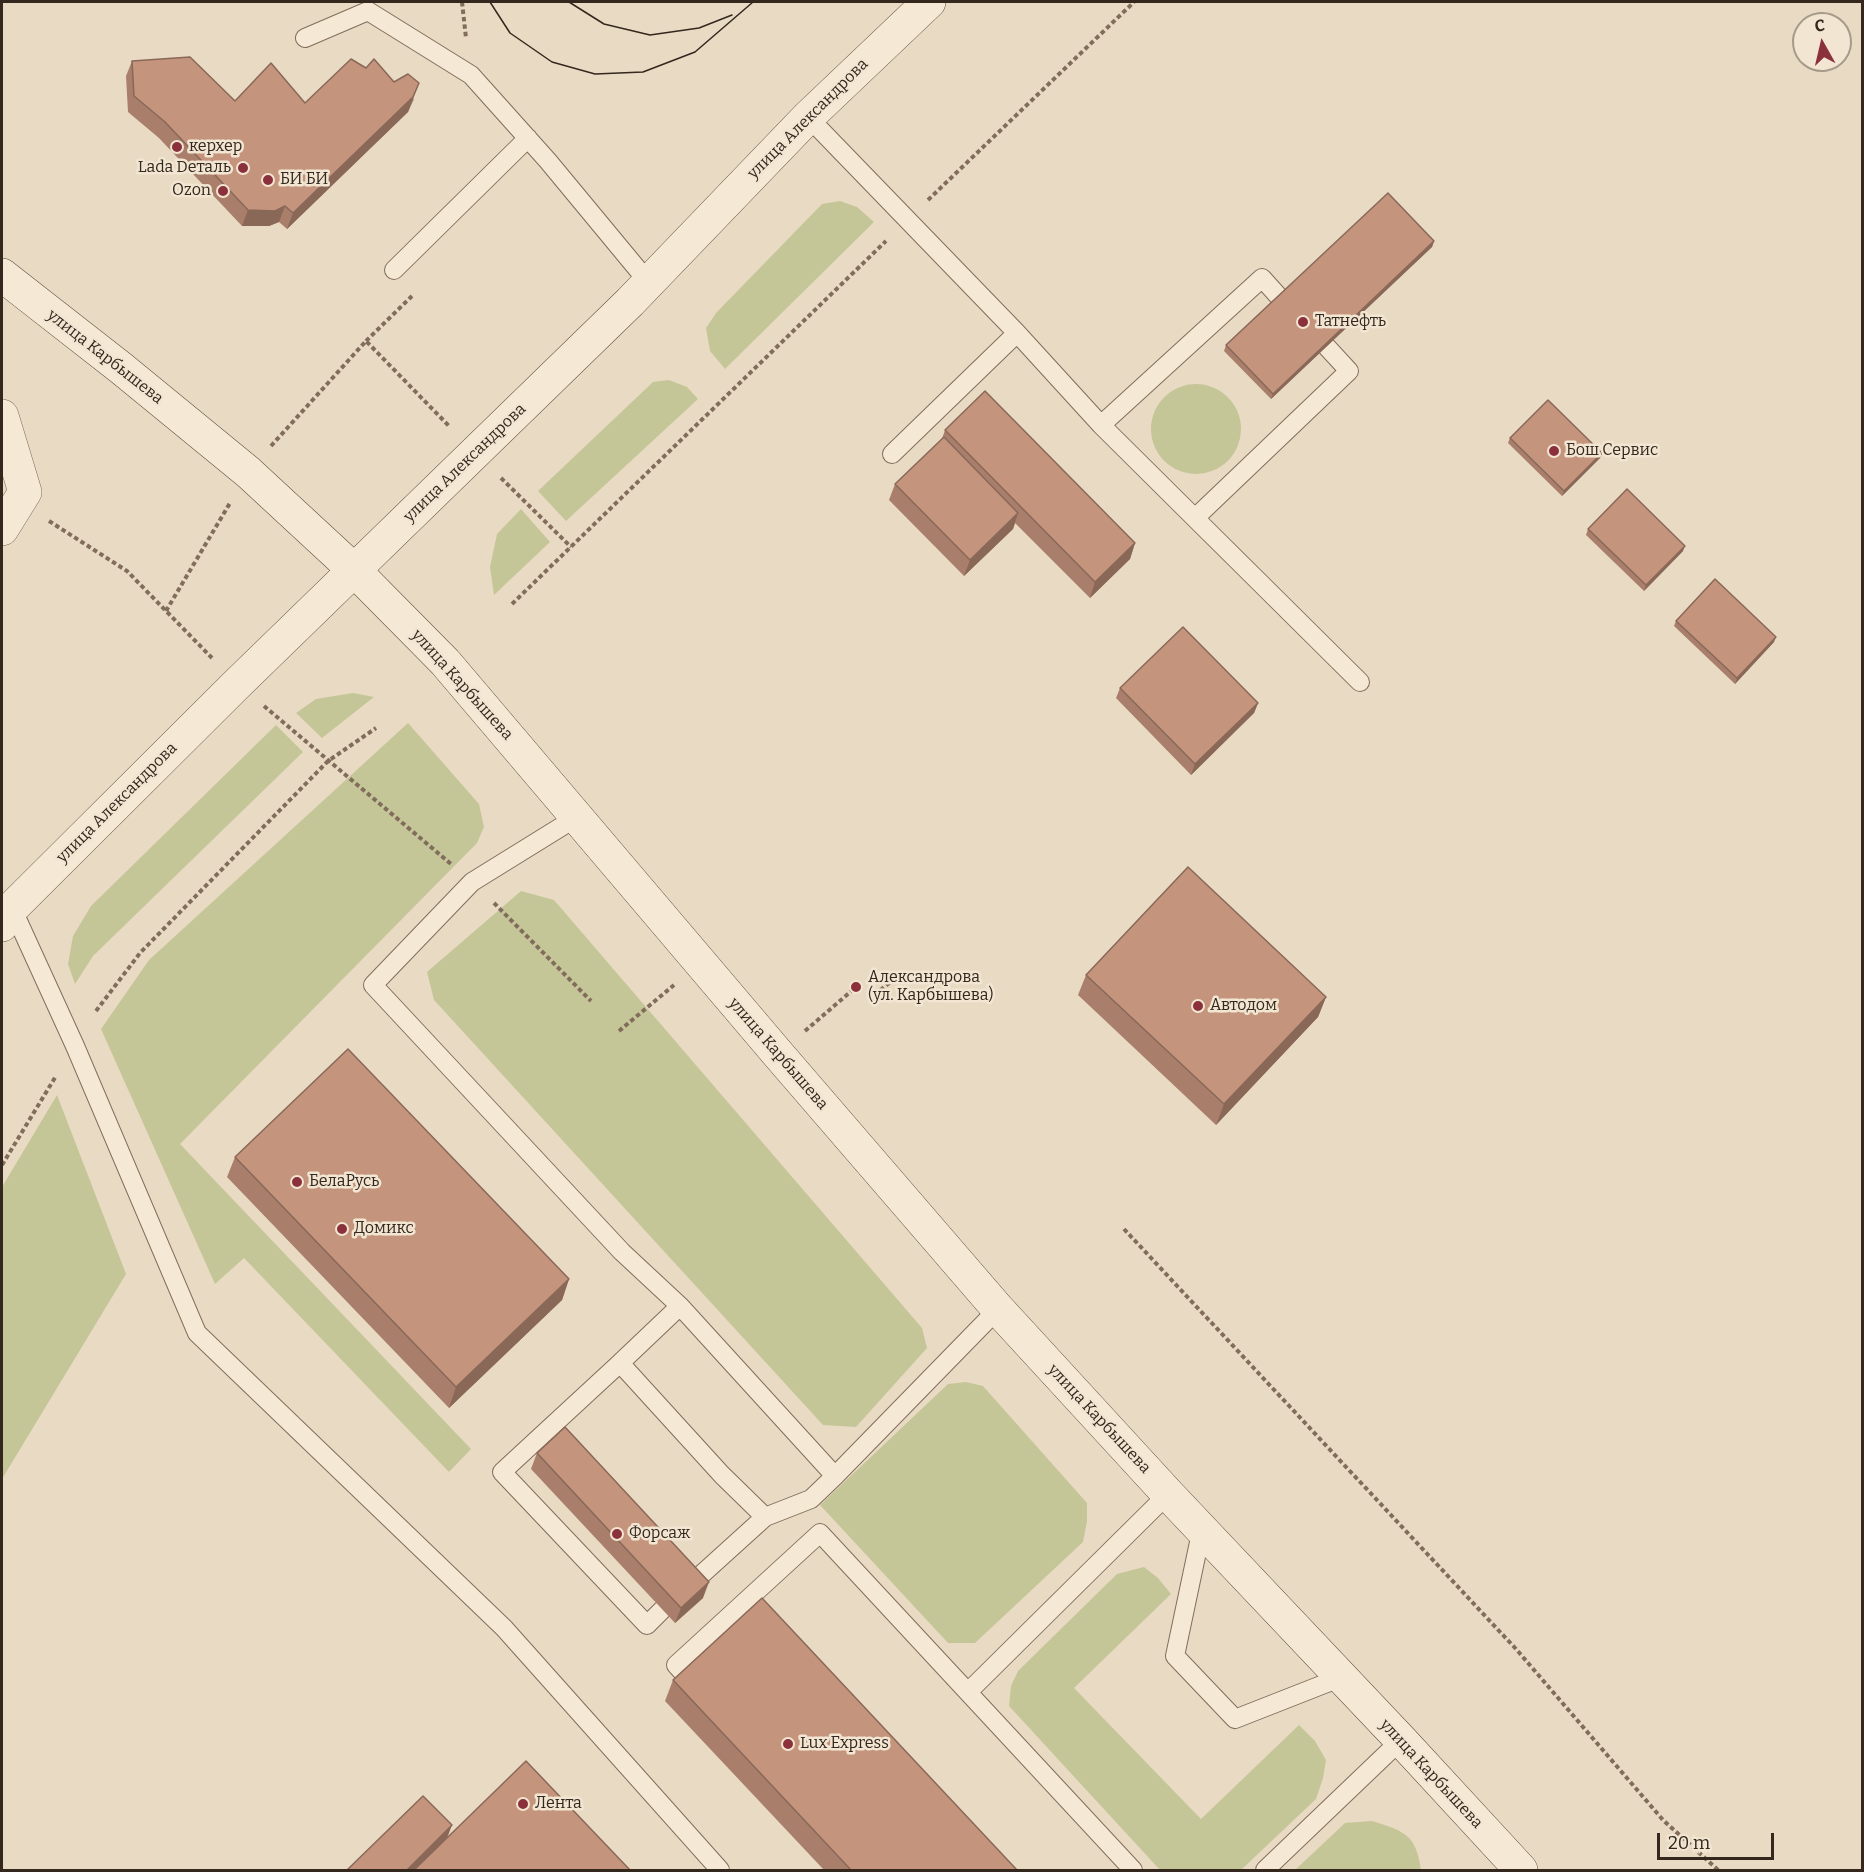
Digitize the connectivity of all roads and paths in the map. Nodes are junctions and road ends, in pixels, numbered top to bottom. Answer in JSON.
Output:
{"nodes":[{"id":1,"x":929,"y":2,"type":"edge"},
{"id":2,"x":1134,"y":2,"type":"edge"},
{"id":3,"x":305,"y":38,"type":"dead end"},
{"id":4,"x":808,"y":117,"type":"junction"},
{"id":5,"x":528,"y":138,"type":"junction"},
{"id":6,"x":908,"y":219,"type":"junction"},
{"id":7,"x":394,"y":270,"type":"dead end"},
{"id":8,"x":2,"y":275,"type":"edge"},
{"id":9,"x":649,"y":283,"type":"junction"},
{"id":10,"x":1280,"y":298,"type":"edge"},
{"id":11,"x":1017,"y":333,"type":"junction"},
{"id":12,"x":1326,"y":346,"type":"edge"},
{"id":13,"x":2,"y":416,"type":"edge"},
{"id":14,"x":1101,"y":425,"type":"junction"},
{"id":15,"x":476,"y":453,"type":"junction"},
{"id":16,"x":892,"y":454,"type":"dead end"},
{"id":17,"x":248,"y":472,"type":"junction"},
{"id":18,"x":22,"y":497,"type":"junction"},
{"id":19,"x":1195,"y":518,"type":"junction"},
{"id":20,"x":2,"y":529,"type":"edge"},
{"id":21,"x":571,"y":547,"type":"junction"},
{"id":22,"x":355,"y":571,"type":"junction"},
{"id":23,"x":512,"y":604,"type":"dead end"},
{"id":24,"x":166,"y":611,"type":"junction"},
{"id":25,"x":1360,"y":682,"type":"dead end"},
{"id":26,"x":237,"y":684,"type":"junction"},
{"id":27,"x":376,"y":728,"type":"dead end"},
{"id":28,"x":328,"y":761,"type":"junction"},
{"id":29,"x":577,"y":817,"type":"junction"},
{"id":30,"x":472,"y":882,"type":"junction"},
{"id":31,"x":5,"y":911,"type":"edge"},
{"id":32,"x":701,"y":963,"type":"junction"},
{"id":33,"x":902,"y":972,"type":"dead end"},
{"id":34,"x":856,"y":987,"type":"dead end"},
{"id":35,"x":869,"y":1000,"type":"dead end"},
{"id":36,"x":591,"y":1001,"type":"dead end"},
{"id":37,"x":96,"y":1011,"type":"dead end"},
{"id":38,"x":619,"y":1031,"type":"dead end"},
{"id":39,"x":778,"y":1054,"type":"junction"},
{"id":40,"x":58,"y":1072,"type":"dead end"},
{"id":41,"x":2,"y":1165,"type":"edge"},
{"id":42,"x":1124,"y":1229,"type":"dead end"},
{"id":43,"x":680,"y":1306,"type":"junction"},
{"id":44,"x":998,"y":1309,"type":"junction"},
{"id":45,"x":620,"y":1363,"type":"junction"},
{"id":46,"x":835,"y":1476,"type":"junction"},
{"id":47,"x":1168,"y":1494,"type":"junction"},
{"id":48,"x":765,"y":1517,"type":"junction"},
{"id":49,"x":1202,"y":1528,"type":"junction"},
{"id":50,"x":691,"y":1584,"type":"edge"},
{"id":51,"x":662,"y":1610,"type":"edge"},
{"id":52,"x":1342,"y":1677,"type":"junction"},
{"id":53,"x":968,"y":1692,"type":"junction"},
{"id":54,"x":708,"y":1700,"type":"edge"},
{"id":55,"x":1401,"y":1740,"type":"junction"},
{"id":56,"x":720,"y":1870,"type":"edge"},
{"id":57,"x":1133,"y":1870,"type":"edge"},
{"id":58,"x":1265,"y":1870,"type":"edge"},
{"id":59,"x":1521,"y":1870,"type":"edge"},
{"id":60,"x":1718,"y":1870,"type":"edge"}],
"edges":[{"from":1,"to":4,"type":"street","name":"улица Александрова"},
{"from":2,"to":6,"type":"path"},
{"from":3,"to":5,"type":"lane"},
{"from":4,"to":6,"type":"lane"},
{"from":4,"to":9,"type":"street","name":"улица Александрова"},
{"from":5,"to":7,"type":"lane"},
{"from":5,"to":9,"type":"lane"},
{"from":6,"to":11,"type":"lane"},
{"from":6,"to":21,"type":"path"},
{"from":8,"to":17,"type":"street","name":"улица Карбышева"},
{"from":9,"to":15,"type":"street","name":"улица Александрова"},
{"from":10,"to":14,"type":"lane"},
{"from":11,"to":14,"type":"lane"},
{"from":11,"to":16,"type":"lane"},
{"from":12,"to":19,"type":"lane"},
{"from":13,"to":18,"type":"street"},
{"from":14,"to":19,"type":"lane"},
{"from":15,"to":17,"type":"path"},
{"from":15,"to":21,"type":"path"},
{"from":15,"to":22,"type":"street","name":"улица Александрова"},
{"from":17,"to":22,"type":"street","name":"улица Карбышева"},
{"from":17,"to":24,"type":"path"},
{"from":18,"to":20,"type":"street"},
{"from":18,"to":24,"type":"path"},
{"from":19,"to":25,"type":"lane"},
{"from":21,"to":23,"type":"path"},
{"from":22,"to":26,"type":"street","name":"улица Александрова"},
{"from":22,"to":29,"type":"street","name":"улица Карбышева"},
{"from":24,"to":26,"type":"path"},
{"from":26,"to":28,"type":"path"},
{"from":26,"to":31,"type":"street","name":"улица Александрова"},
{"from":27,"to":28,"type":"path"},
{"from":28,"to":30,"type":"path"},
{"from":28,"to":37,"type":"path"},
{"from":29,"to":30,"type":"lane"},
{"from":29,"to":32,"type":"street","name":"улица Карбышева"},
{"from":30,"to":36,"type":"path"},
{"from":30,"to":43,"type":"lane"},
{"from":31,"to":56,"type":"lane"},
{"from":32,"to":38,"type":"path"},
{"from":32,"to":39,"type":"street","name":"улица Карбышева"},
{"from":33,"to":35,"type":"path"},
{"from":34,"to":39,"type":"path"},
{"from":39,"to":44,"type":"street","name":"улица Карбышева"},
{"from":40,"to":41,"type":"path"},
{"from":42,"to":60,"type":"path"},
{"from":43,"to":45,"type":"lane"},
{"from":43,"to":46,"type":"lane"},
{"from":44,"to":46,"type":"lane"},
{"from":44,"to":47,"type":"street","name":"улица Карбышева"},
{"from":45,"to":48,"type":"lane"},
{"from":45,"to":51,"type":"lane"},
{"from":46,"to":48,"type":"lane"},
{"from":47,"to":49,"type":"street","name":"улица Карбышева"},
{"from":47,"to":53,"type":"lane"},
{"from":48,"to":50,"type":"lane"},
{"from":49,"to":52,"type":"street","name":"улица Карбышева"},
{"from":49,"to":52,"type":"lane"},
{"from":52,"to":55,"type":"street","name":"улица Карбышева"},
{"from":53,"to":54,"type":"lane"},
{"from":53,"to":57,"type":"lane"},
{"from":55,"to":58,"type":"lane"},
{"from":55,"to":59,"type":"street","name":"улица Карбышева"}]}
